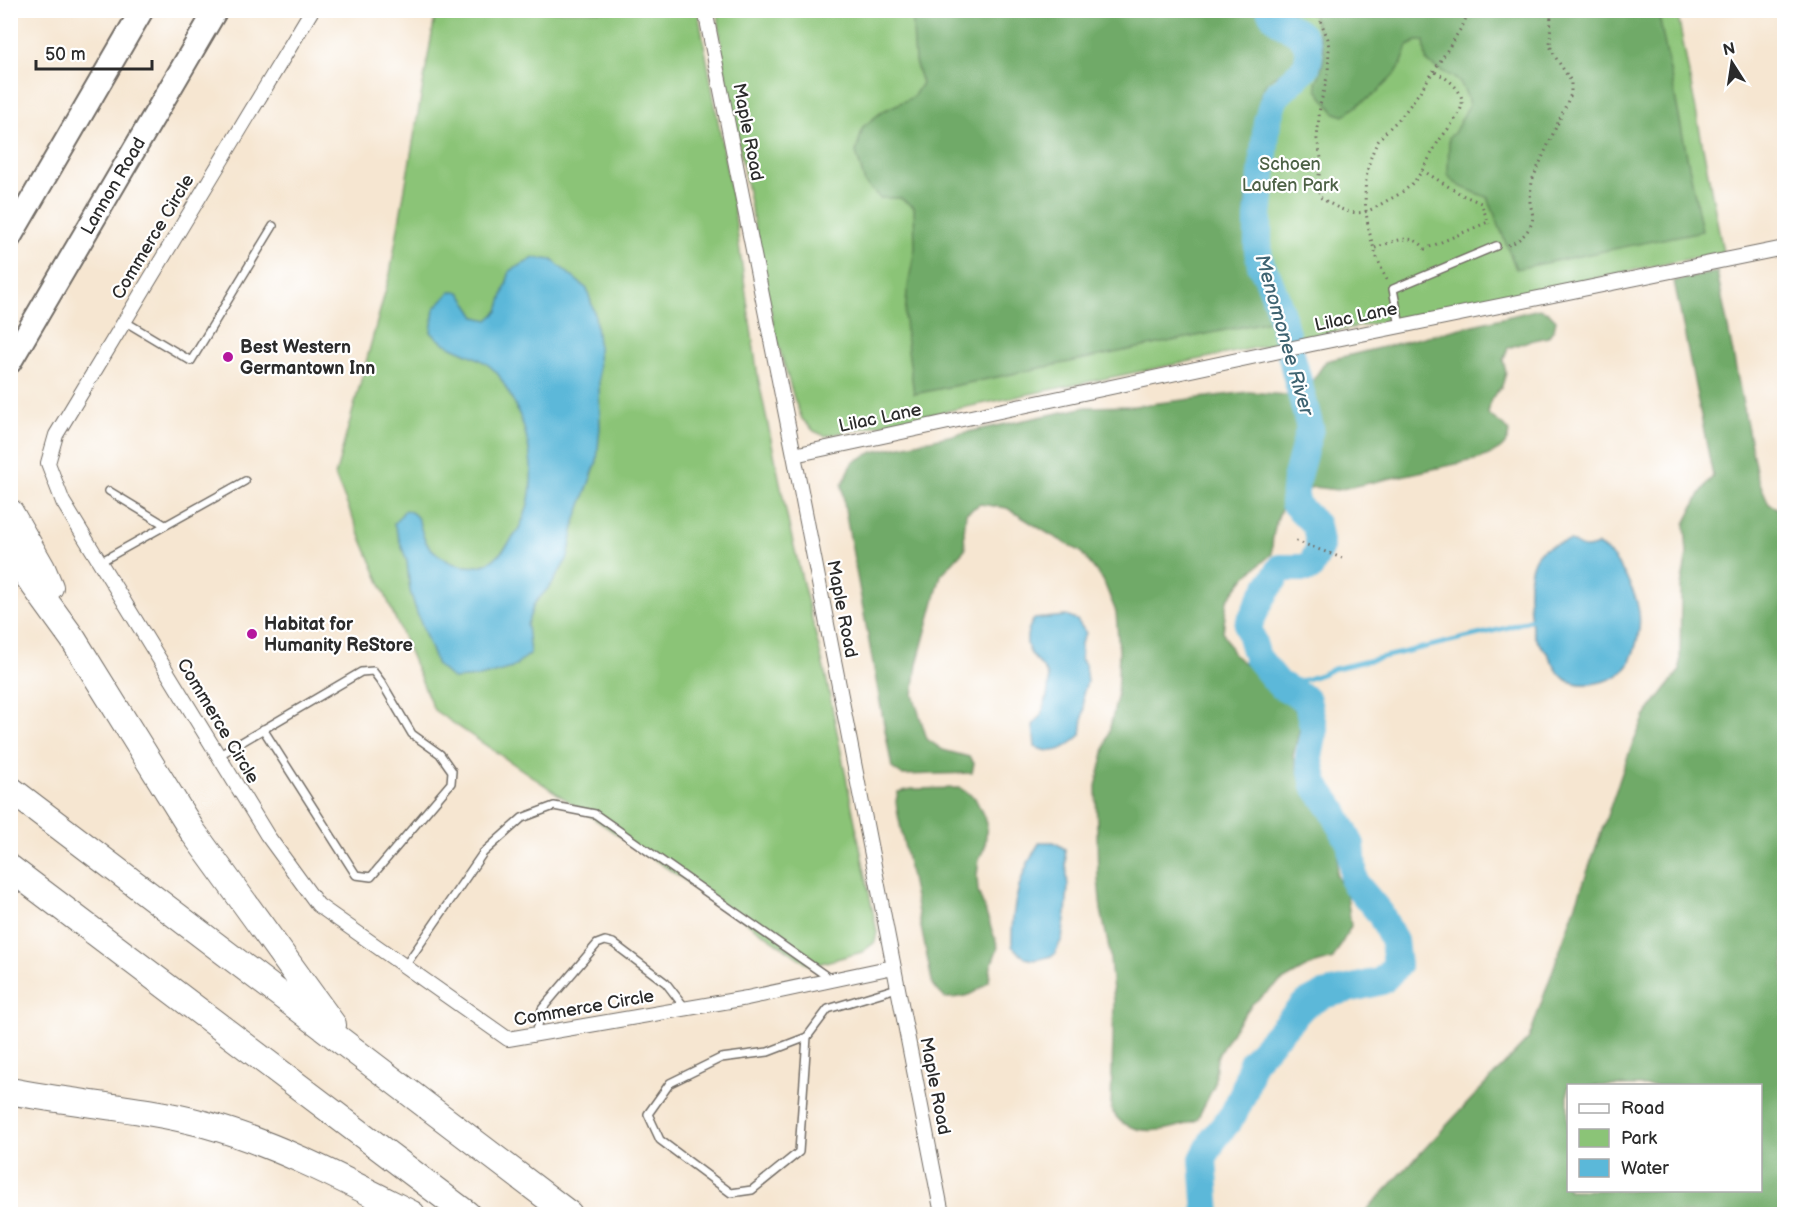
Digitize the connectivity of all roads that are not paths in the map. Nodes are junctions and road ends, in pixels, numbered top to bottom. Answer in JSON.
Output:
{"nodes":[{"id":1,"x":142,"y":10,"type":"edge"},
{"id":2,"x":216,"y":10,"type":"edge"},
{"id":3,"x":312,"y":10,"type":"edge"},
{"id":4,"x":705,"y":10,"type":"edge"},
{"id":5,"x":273,"y":226,"type":"dead end"},
{"id":6,"x":10,"y":237,"type":"edge"},
{"id":7,"x":1496,"y":246,"type":"dead end"},
{"id":8,"x":1785,"y":248,"type":"edge"},
{"id":9,"x":123,"y":321,"type":"junction"},
{"id":10,"x":1400,"y":326,"type":"junction"},
{"id":11,"x":10,"y":362,"type":"edge"},
{"id":12,"x":794,"y":455,"type":"junction"},
{"id":13,"x":245,"y":481,"type":"dead end"},
{"id":14,"x":109,"y":491,"type":"dead end"},
{"id":15,"x":10,"y":512,"type":"edge"},
{"id":16,"x":165,"y":525,"type":"junction"},
{"id":17,"x":10,"y":552,"type":"edge"},
{"id":18,"x":100,"y":562,"type":"junction"},
{"id":19,"x":73,"y":639,"type":"junction"},
{"id":20,"x":263,"y":729,"type":"junction"},
{"id":21,"x":218,"y":756,"type":"junction"},
{"id":22,"x":10,"y":789,"type":"edge"},
{"id":23,"x":10,"y":868,"type":"edge"},
{"id":24,"x":405,"y":966,"type":"junction"},
{"id":25,"x":893,"y":967,"type":"junction"},
{"id":26,"x":832,"y":980,"type":"junction"},
{"id":27,"x":897,"y":988,"type":"junction"},
{"id":28,"x":686,"y":1009,"type":"junction"},
{"id":29,"x":536,"y":1034,"type":"junction"},
{"id":30,"x":807,"y":1037,"type":"junction"},
{"id":31,"x":350,"y":1048,"type":"junction"},
{"id":32,"x":10,"y":1091,"type":"edge"},
{"id":33,"x":412,"y":1215,"type":"edge"},
{"id":34,"x":467,"y":1215,"type":"edge"},
{"id":35,"x":568,"y":1215,"type":"edge"},
{"id":36,"x":942,"y":1215,"type":"edge"}],
"edges":[{"from":1,"to":6,"type":"main road"},
{"from":2,"to":11,"type":"main road","name":"Lannon Road"},
{"from":3,"to":9,"type":"street","name":"Commerce Circle"},
{"from":4,"to":12,"type":"street","name":"Maple Road"},
{"from":5,"to":9,"type":"lane"},
{"from":7,"to":10,"type":"lane"},
{"from":8,"to":10,"type":"street","name":"Lilac Lane"},
{"from":9,"to":18,"type":"street","name":"Commerce Circle"},
{"from":10,"to":12,"type":"street","name":"Lilac Lane"},
{"from":12,"to":25,"type":"street","name":"Maple Road"},
{"from":13,"to":16,"type":"lane"},
{"from":14,"to":16,"type":"lane"},
{"from":15,"to":19,"type":"highway"},
{"from":16,"to":18,"type":"lane"},
{"from":17,"to":19,"type":"highway"},
{"from":18,"to":21,"type":"street","name":"Commerce Circle"},
{"from":19,"to":31,"type":"highway"},
{"from":20,"to":20,"type":"lane"},
{"from":20,"to":21,"type":"lane"},
{"from":21,"to":24,"type":"street","name":"Commerce Circle"},
{"from":22,"to":31,"type":"highway"},
{"from":23,"to":34,"type":"highway"},
{"from":24,"to":26,"type":"lane"},
{"from":24,"to":29,"type":"street","name":"Commerce Circle"},
{"from":25,"to":26,"type":"street","name":"Commerce Circle"},
{"from":25,"to":27,"type":"street","name":"Maple Road"},
{"from":26,"to":28,"type":"street","name":"Commerce Circle"},
{"from":27,"to":30,"type":"lane"},
{"from":27,"to":36,"type":"street","name":"Maple Road"},
{"from":28,"to":29,"type":"street","name":"Commerce Circle"},
{"from":28,"to":29,"type":"lane"},
{"from":30,"to":30,"type":"lane"},
{"from":31,"to":35,"type":"highway"},
{"from":32,"to":33,"type":"highway"}]}
